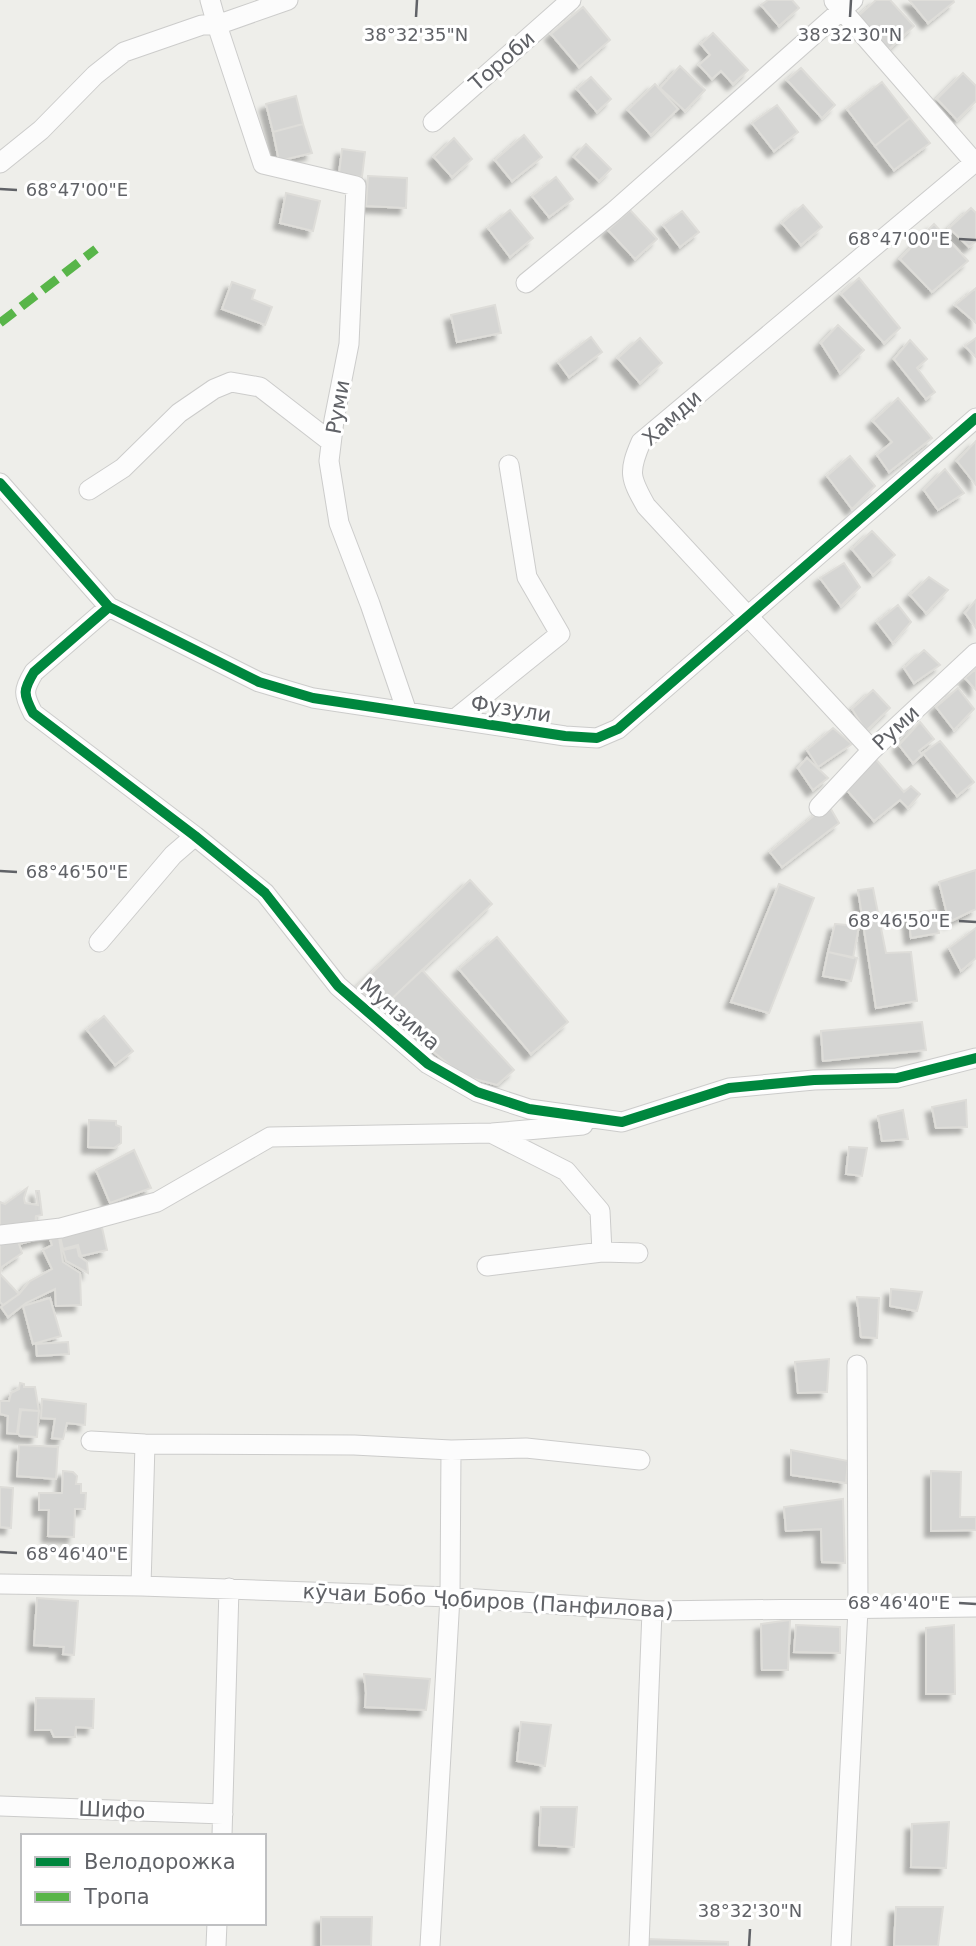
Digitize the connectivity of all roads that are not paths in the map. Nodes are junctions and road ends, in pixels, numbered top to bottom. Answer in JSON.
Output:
{"nodes":[{"id":1,"x":210,"y":0,"type":"edge"},
{"id":2,"x":288,"y":0,"type":"edge"},
{"id":3,"x":571,"y":0,"type":"edge"},
{"id":4,"x":843,"y":3,"type":"edge"},
{"id":5,"x":217,"y":25,"type":"junction"},
{"id":6,"x":433,"y":122,"type":"dead end"},
{"id":7,"x":976,"y":162,"type":"edge"},
{"id":8,"x":0,"y":163,"type":"edge"},
{"id":9,"x":526,"y":283,"type":"dead end"},
{"id":10,"x":976,"y":418,"type":"edge"},
{"id":11,"x":331,"y":442,"type":"junction"},
{"id":12,"x":509,"y":465,"type":"dead end"},
{"id":13,"x":0,"y":483,"type":"edge"},
{"id":14,"x":89,"y":490,"type":"dead end"},
{"id":15,"x":109,"y":607,"type":"junction"},
{"id":16,"x":747,"y":615,"type":"junction"},
{"id":17,"x":976,"y":653,"type":"edge"},
{"id":18,"x":407,"y":712,"type":"junction"},
{"id":19,"x":455,"y":719,"type":"junction"},
{"id":20,"x":872,"y":750,"type":"junction"},
{"id":21,"x":820,"y":807,"type":"dead end"},
{"id":22,"x":194,"y":836,"type":"junction"},
{"id":23,"x":99,"y":942,"type":"dead end"},
{"id":24,"x":976,"y":1058,"type":"edge"},
{"id":25,"x":622,"y":1122,"type":"junction"},
{"id":26,"x":492,"y":1133,"type":"junction"},
{"id":27,"x":0,"y":1235,"type":"edge"},
{"id":28,"x":602,"y":1252,"type":"junction"},
{"id":29,"x":638,"y":1252,"type":"dead end"},
{"id":30,"x":487,"y":1266,"type":"dead end"},
{"id":31,"x":857,"y":1365,"type":"dead end"},
{"id":32,"x":91,"y":1441,"type":"dead end"},
{"id":33,"x":145,"y":1444,"type":"junction"},
{"id":34,"x":451,"y":1450,"type":"junction"},
{"id":35,"x":640,"y":1460,"type":"dead end"},
{"id":36,"x":0,"y":1584,"type":"edge"},
{"id":37,"x":141,"y":1586,"type":"junction"},
{"id":38,"x":229,"y":1588,"type":"junction"},
{"id":39,"x":450,"y":1597,"type":"junction"},
{"id":40,"x":976,"y":1607,"type":"edge"},
{"id":41,"x":858,"y":1609,"type":"junction"},
{"id":42,"x":652,"y":1611,"type":"junction"},
{"id":43,"x":0,"y":1806,"type":"edge"},
{"id":44,"x":223,"y":1814,"type":"junction"},
{"id":45,"x":222,"y":1834,"type":"edge"},
{"id":46,"x":217,"y":1925,"type":"edge"},
{"id":47,"x":216,"y":1946,"type":"edge"},
{"id":48,"x":430,"y":1946,"type":"edge"},
{"id":49,"x":639,"y":1946,"type":"edge"},
{"id":50,"x":841,"y":1946,"type":"edge"}],
"edges":[{"from":1,"to":5,"type":"street"},
{"from":2,"to":5,"type":"street"},
{"from":3,"to":6,"type":"street","name":"Тороби"},
{"from":4,"to":7,"type":"street"},
{"from":4,"to":9,"type":"street"},
{"from":5,"to":8,"type":"street"},
{"from":5,"to":11,"type":"street","name":"Руми"},
{"from":7,"to":16,"type":"street","name":"Хамди"},
{"from":10,"to":16,"type":"street","name":"Фузули"},
{"from":11,"to":14,"type":"street"},
{"from":11,"to":18,"type":"street","name":"Руми"},
{"from":12,"to":19,"type":"street"},
{"from":13,"to":15,"type":"street","name":"Фузули"},
{"from":15,"to":18,"type":"street","name":"Фузули"},
{"from":15,"to":22,"type":"street","name":"Мунзима"},
{"from":16,"to":19,"type":"street","name":"Фузули"},
{"from":16,"to":20,"type":"street","name":"Хамди"},
{"from":17,"to":20,"type":"street","name":"Руми"},
{"from":18,"to":19,"type":"street","name":"Фузули"},
{"from":20,"to":21,"type":"street","name":"Руми"},
{"from":22,"to":23,"type":"street"},
{"from":22,"to":25,"type":"street","name":"Мунзима"},
{"from":24,"to":25,"type":"street","name":"Мунзима"},
{"from":25,"to":26,"type":"street"},
{"from":26,"to":27,"type":"street"},
{"from":26,"to":28,"type":"street"},
{"from":28,"to":29,"type":"street"},
{"from":28,"to":30,"type":"street"},
{"from":31,"to":41,"type":"street"},
{"from":32,"to":33,"type":"street"},
{"from":33,"to":34,"type":"street"},
{"from":33,"to":37,"type":"street"},
{"from":34,"to":35,"type":"street"},
{"from":34,"to":39,"type":"street"},
{"from":36,"to":37,"type":"street","name":"кӯчаи Бобо Ҷобиров (Панфилова)"},
{"from":37,"to":38,"type":"street","name":"кӯчаи Бобо Ҷобиров (Панфилова)"},
{"from":38,"to":39,"type":"street","name":"кӯчаи Бобо Ҷобиров (Панфилова)"},
{"from":38,"to":44,"type":"street"},
{"from":39,"to":42,"type":"street","name":"кӯчаи Бобо Ҷобиров (Панфилова)"},
{"from":39,"to":48,"type":"street"},
{"from":40,"to":41,"type":"street","name":"кӯчаи Бобо Ҷобиров (Панфилова)"},
{"from":41,"to":42,"type":"street","name":"кӯчаи Бобо Ҷобиров (Панфилова)"},
{"from":41,"to":50,"type":"street"},
{"from":42,"to":49,"type":"street"},
{"from":43,"to":44,"type":"street","name":"Шифо"},
{"from":44,"to":45,"type":"street"},
{"from":46,"to":47,"type":"street"}]}
